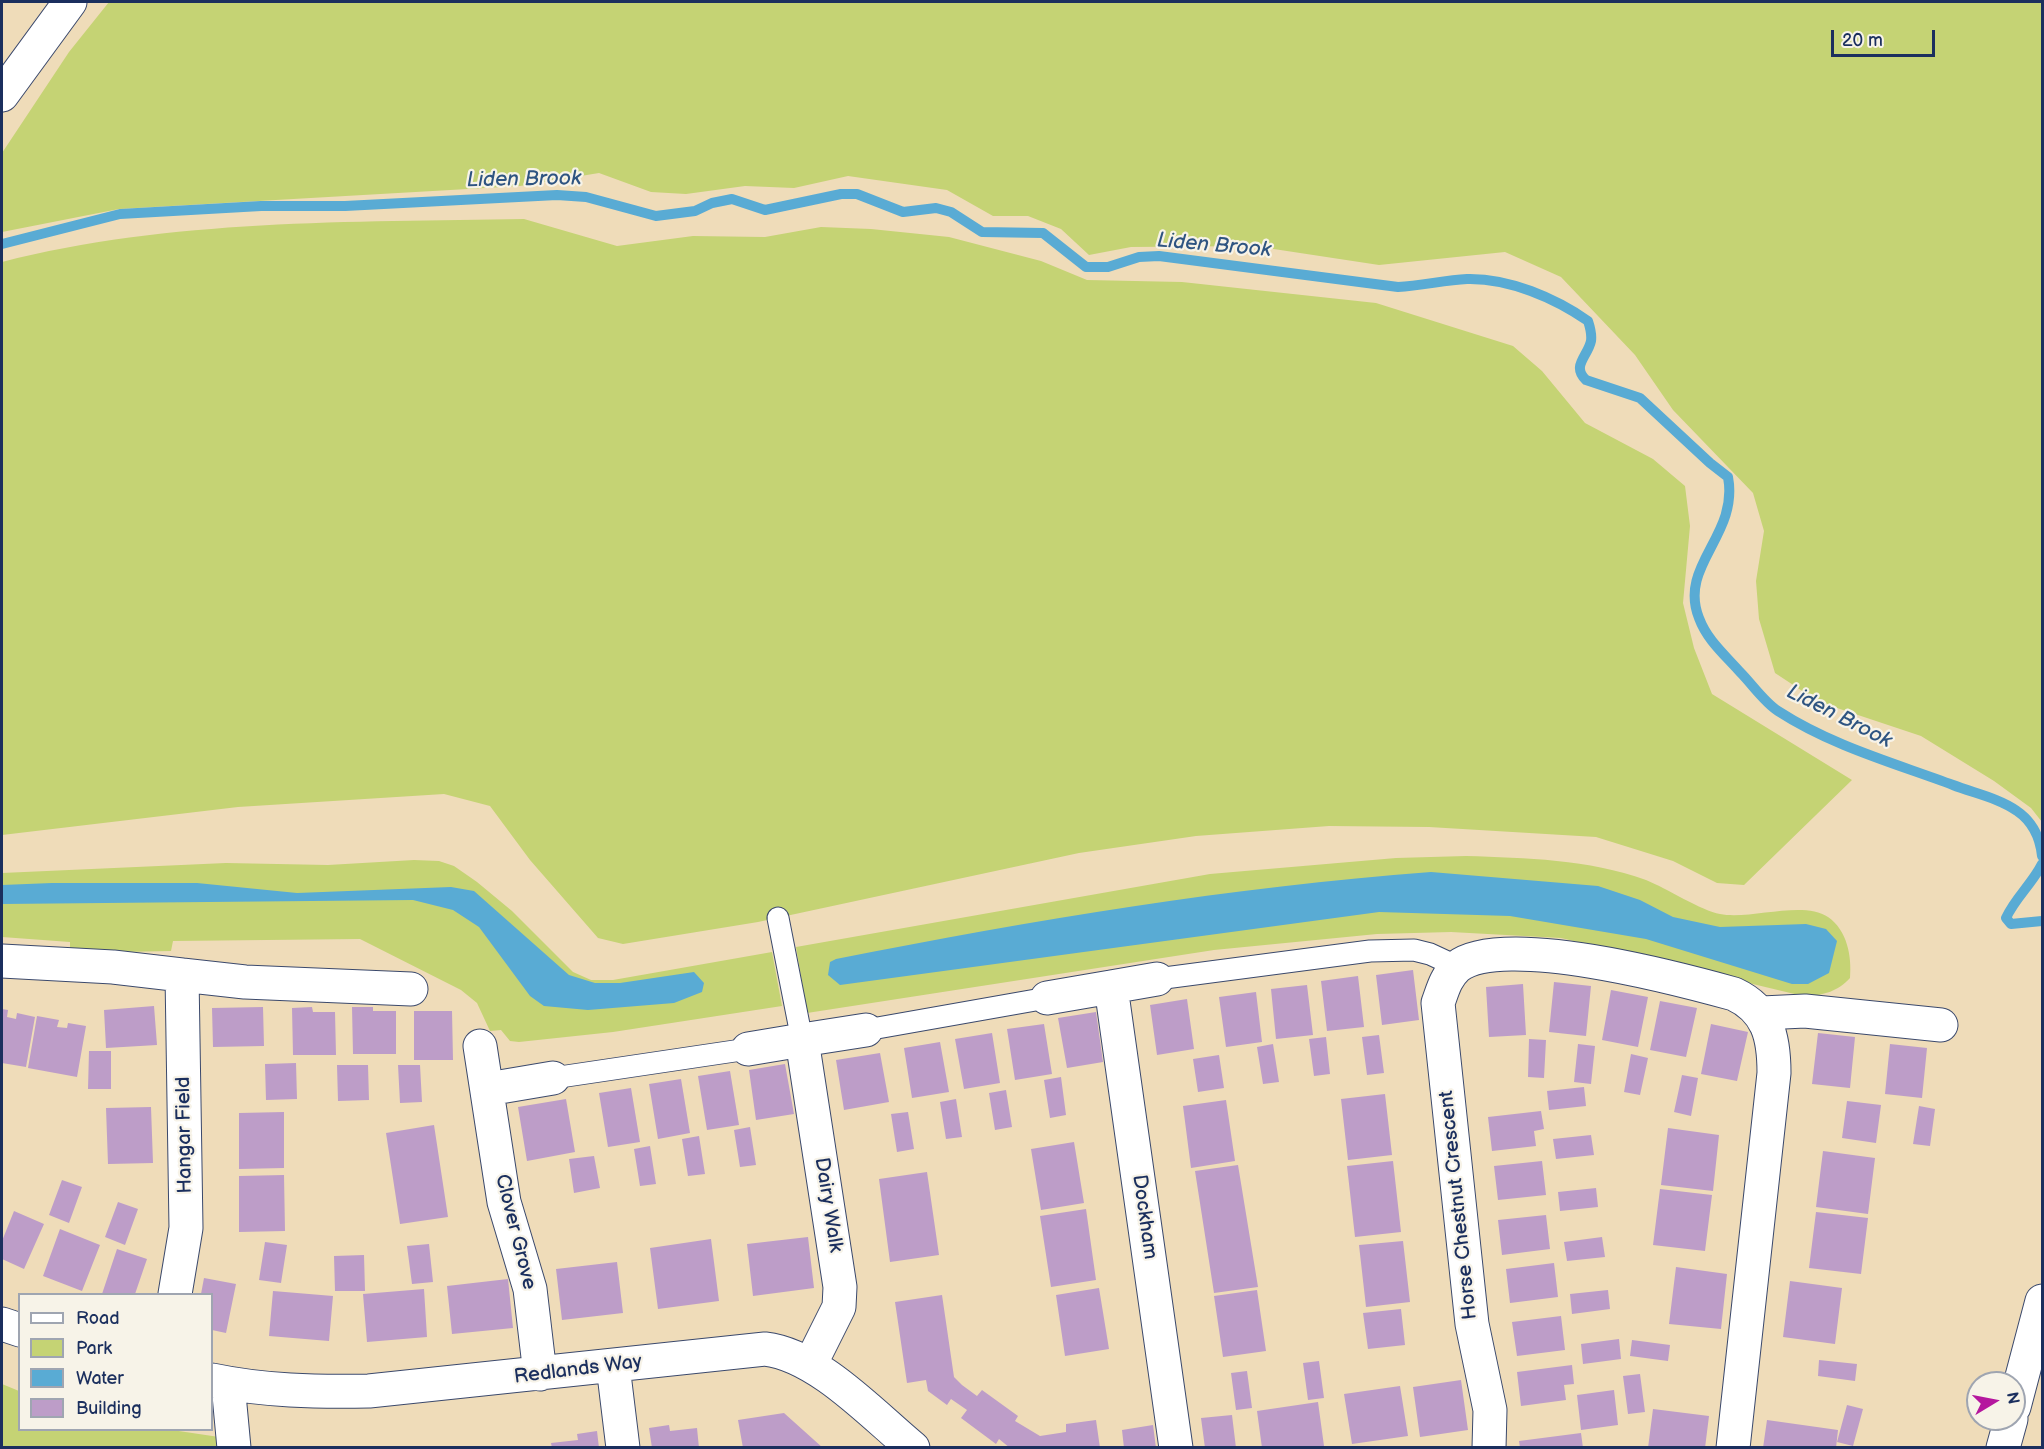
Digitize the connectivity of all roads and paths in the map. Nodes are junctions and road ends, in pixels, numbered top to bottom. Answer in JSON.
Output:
{"nodes":[{"id":1,"x":70,"y":2,"type":"edge"},
{"id":2,"x":2,"y":95,"type":"edge"},
{"id":3,"x":778,"y":918,"type":"dead end"},
{"id":4,"x":2,"y":961,"type":"edge"},
{"id":5,"x":1458,"y":967,"type":"junction"},
{"id":6,"x":182,"y":975,"type":"junction"},
{"id":7,"x":1157,"y":979,"type":"joint"},
{"id":8,"x":1111,"y":987,"type":"junction"},
{"id":9,"x":411,"y":989,"type":"dead end"},
{"id":10,"x":1047,"y":998,"type":"joint"},
{"id":11,"x":1762,"y":1013,"type":"junction"},
{"id":12,"x":1941,"y":1025,"type":"dead end"},
{"id":13,"x":866,"y":1030,"type":"joint"},
{"id":14,"x":802,"y":1040,"type":"junction"},
{"id":15,"x":480,"y":1046,"type":"dead end"},
{"id":16,"x":748,"y":1049,"type":"joint"},
{"id":17,"x":553,"y":1078,"type":"joint"},
{"id":18,"x":488,"y":1089,"type":"junction"},
{"id":19,"x":175,"y":1293,"type":"edge"},
{"id":20,"x":2043,"y":1301,"type":"edge"},
{"id":21,"x":2,"y":1324,"type":"edge"},
{"id":22,"x":18,"y":1329,"type":"edge"},
{"id":23,"x":810,"y":1365,"type":"junction"},
{"id":24,"x":613,"y":1366,"type":"junction"},
{"id":25,"x":2024,"y":1371,"type":"edge"},
{"id":26,"x":540,"y":1374,"type":"junction"},
{"id":27,"x":220,"y":1382,"type":"edge"},
{"id":28,"x":2008,"y":1431,"type":"edge"},
{"id":29,"x":234,"y":1448,"type":"edge"},
{"id":30,"x":623,"y":1448,"type":"edge"},
{"id":31,"x":913,"y":1448,"type":"edge"},
{"id":32,"x":1176,"y":1448,"type":"edge"},
{"id":33,"x":1489,"y":1448,"type":"edge"},
{"id":34,"x":1733,"y":1448,"type":"edge"},
{"id":35,"x":2003,"y":1448,"type":"edge"}],
"edges":[{"from":1,"to":2,"type":"street"},
{"from":3,"to":14,"type":"lane"},
{"from":4,"to":6,"type":"street"},
{"from":5,"to":7,"type":"lane"},
{"from":5,"to":11,"type":"street"},
{"from":5,"to":33,"type":"street","name":"Horse Chestnut Crescent"},
{"from":6,"to":9,"type":"street"},
{"from":6,"to":19,"type":"street","name":"Hangar Field"},
{"from":7,"to":8,"type":"street"},
{"from":8,"to":10,"type":"street"},
{"from":8,"to":32,"type":"street","name":"Dockham"},
{"from":10,"to":13,"type":"lane"},
{"from":11,"to":12,"type":"street"},
{"from":11,"to":34,"type":"street"},
{"from":13,"to":14,"type":"street"},
{"from":14,"to":16,"type":"street"},
{"from":14,"to":23,"type":"street","name":"Dairy Walk"},
{"from":15,"to":18,"type":"street","name":"Clover Grove"},
{"from":16,"to":17,"type":"lane"},
{"from":17,"to":18,"type":"street"},
{"from":18,"to":26,"type":"street","name":"Clover Grove"},
{"from":20,"to":25,"type":"street"},
{"from":21,"to":22,"type":"street"},
{"from":23,"to":24,"type":"street","name":"Redlands Way"},
{"from":23,"to":31,"type":"street","name":"Redlands Way"},
{"from":24,"to":26,"type":"street","name":"Redlands Way"},
{"from":24,"to":30,"type":"street"},
{"from":26,"to":27,"type":"street","name":"Redlands Way"},
{"from":27,"to":29,"type":"street"},
{"from":28,"to":35,"type":"street"}]}
